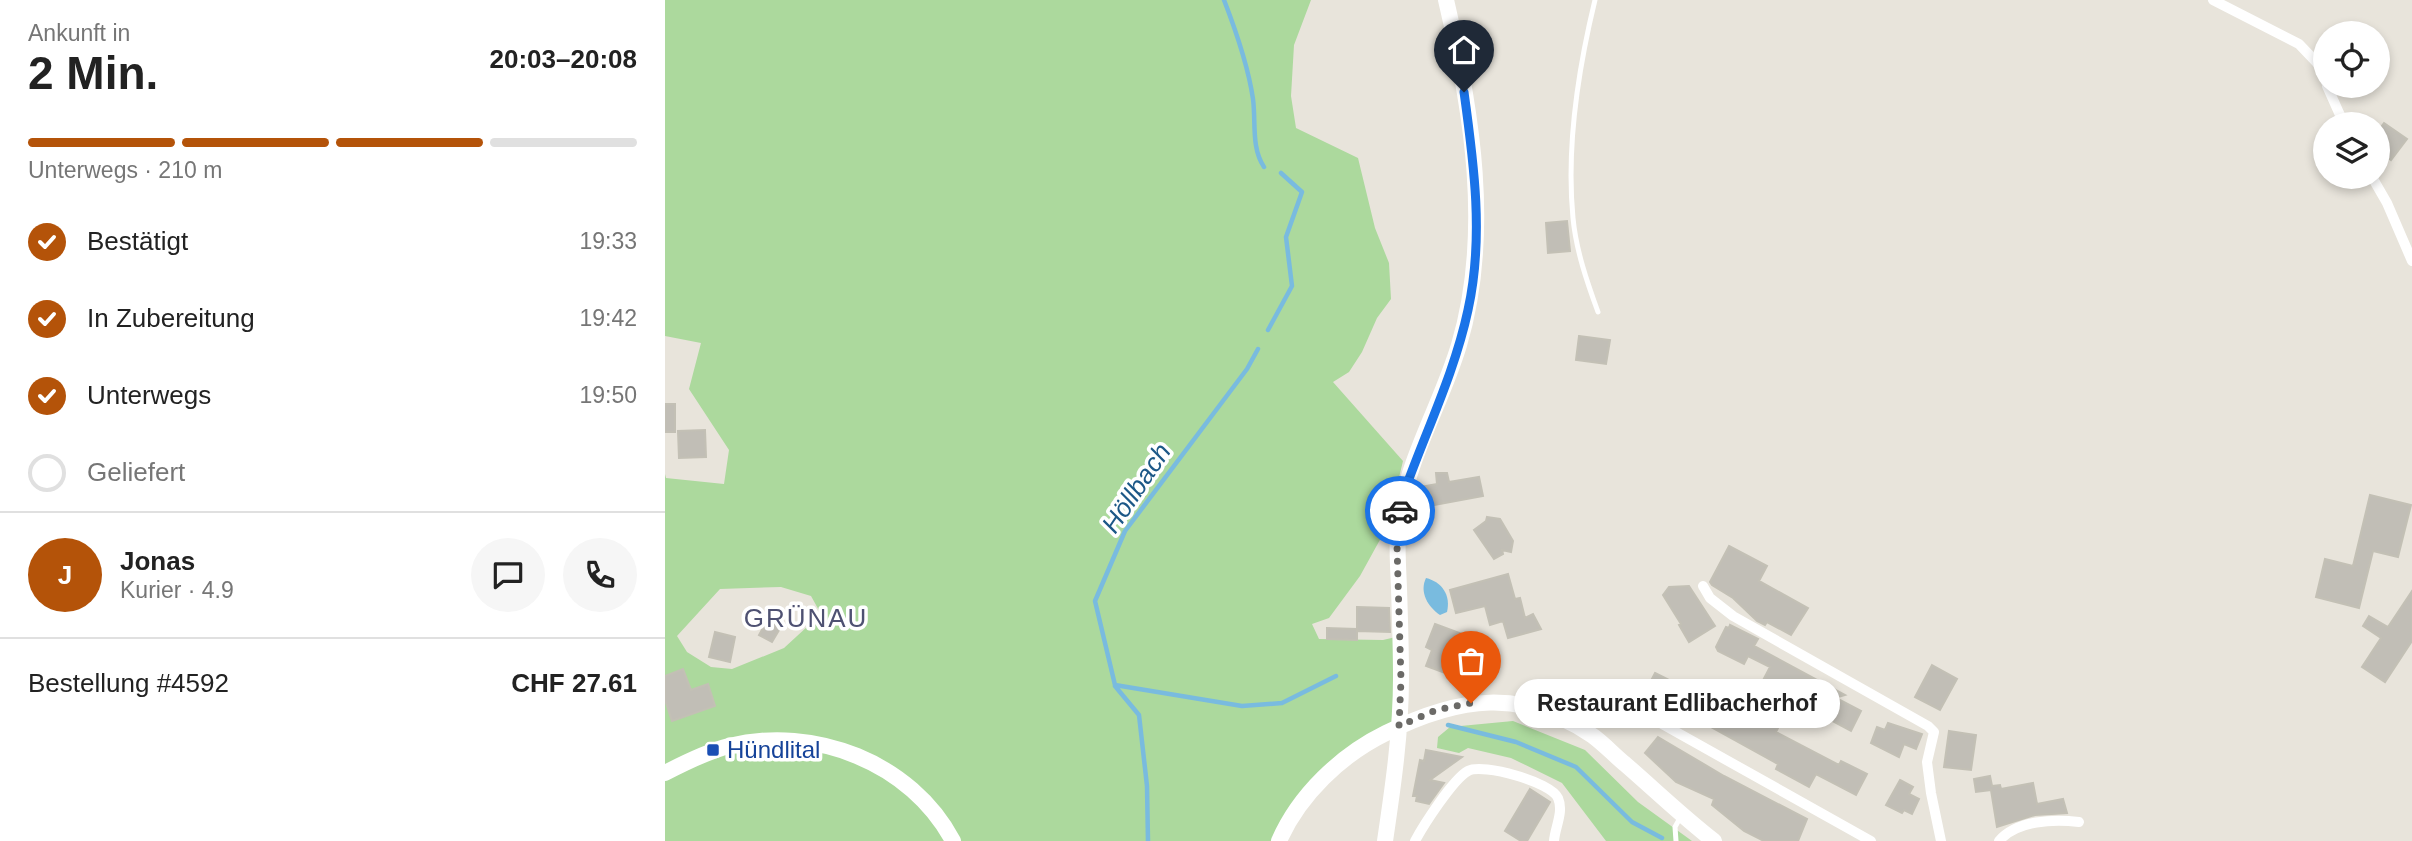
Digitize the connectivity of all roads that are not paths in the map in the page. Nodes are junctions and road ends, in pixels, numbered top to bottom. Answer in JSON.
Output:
{"nodes":[{"id":1,"x":1446,"y":0,"type":"edge"},
{"id":2,"x":1595,"y":0,"type":"edge"},
{"id":3,"x":2213,"y":0,"type":"edge"},
{"id":4,"x":2313,"y":59,"type":"edge"},
{"id":5,"x":2379,"y":189,"type":"edge"},
{"id":6,"x":2412,"y":261,"type":"edge"},
{"id":7,"x":1598,"y":312,"type":"dead end"},
{"id":8,"x":1703,"y":586,"type":"dead end"},
{"id":9,"x":1637,"y":710,"type":"dead end"},
{"id":10,"x":1399,"y":726,"type":"junction"},
{"id":11,"x":665,"y":774,"type":"edge"},
{"id":12,"x":1682,"y":815,"type":"junction"},
{"id":13,"x":2078,"y":822,"type":"dead end"},
{"id":14,"x":953,"y":841,"type":"edge"},
{"id":15,"x":1279,"y":841,"type":"edge"},
{"id":16,"x":1385,"y":841,"type":"edge"},
{"id":17,"x":1415,"y":841,"type":"edge"},
{"id":18,"x":1554,"y":841,"type":"edge"},
{"id":19,"x":1677,"y":841,"type":"edge"},
{"id":20,"x":1714,"y":841,"type":"edge"},
{"id":21,"x":1871,"y":841,"type":"edge"},
{"id":22,"x":1941,"y":841,"type":"edge"},
{"id":23,"x":1999,"y":841,"type":"edge"}],
"edges":[{"from":1,"to":10,"type":"street"},
{"from":2,"to":7,"type":"lane"},
{"from":3,"to":4,"type":"street"},
{"from":5,"to":6,"type":"street"},
{"from":8,"to":22,"type":"street"},
{"from":9,"to":21,"type":"street"},
{"from":10,"to":12,"type":"street"},
{"from":10,"to":15,"type":"street"},
{"from":10,"to":16,"type":"street"},
{"from":11,"to":14,"type":"street"},
{"from":12,"to":19,"type":"lane"},
{"from":12,"to":20,"type":"street"},
{"from":13,"to":23,"type":"street"},
{"from":17,"to":18,"type":"street"}]}
